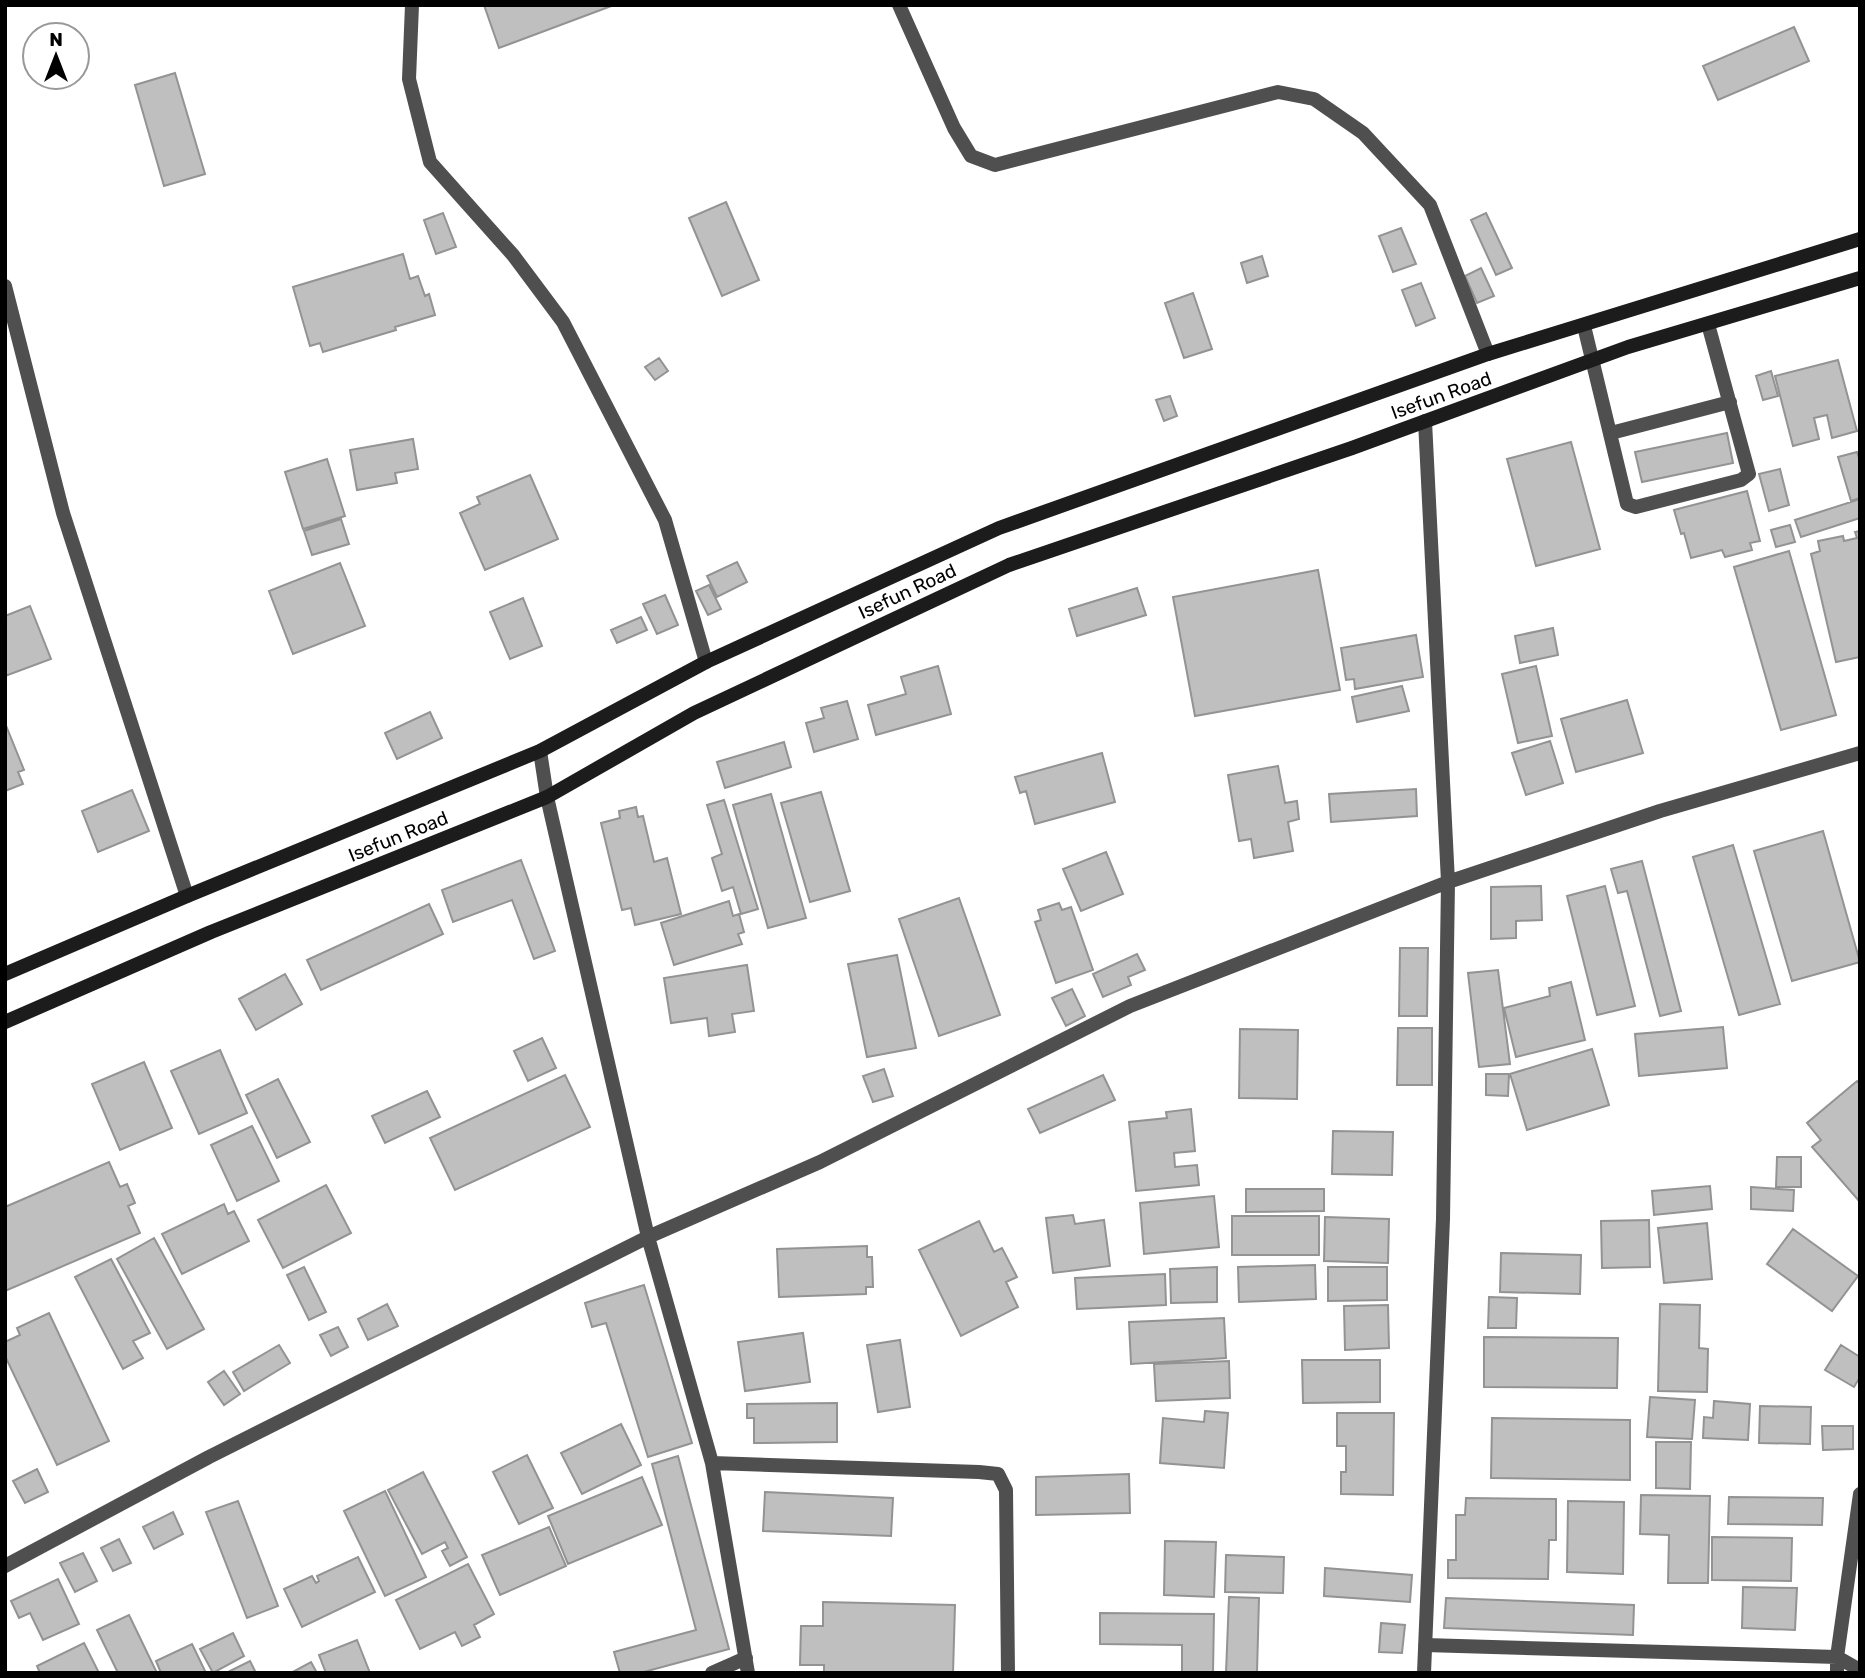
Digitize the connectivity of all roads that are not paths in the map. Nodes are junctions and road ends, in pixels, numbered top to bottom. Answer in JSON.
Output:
{"nodes":[{"id":1,"x":412,"y":5,"type":"edge"},
{"id":2,"x":899,"y":5,"type":"edge"},
{"id":3,"x":1860,"y":239,"type":"edge"},
{"id":4,"x":1860,"y":278,"type":"edge"},
{"id":5,"x":5,"y":286,"type":"edge"},
{"id":6,"x":1708,"y":324,"type":"junction"},
{"id":7,"x":1584,"y":326,"type":"junction"},
{"id":8,"x":1488,"y":354,"type":"junction"},
{"id":9,"x":1593,"y":359,"type":"junction"},
{"id":10,"x":1730,"y":402,"type":"junction"},
{"id":11,"x":1424,"y":421,"type":"junction"},
{"id":12,"x":1611,"y":433,"type":"junction"},
{"id":13,"x":706,"y":663,"type":"junction"},
{"id":14,"x":540,"y":751,"type":"junction"},
{"id":15,"x":1860,"y":753,"type":"edge"},
{"id":16,"x":547,"y":797,"type":"junction"},
{"id":17,"x":1448,"y":882,"type":"junction"},
{"id":18,"x":187,"y":896,"type":"junction"},
{"id":19,"x":5,"y":974,"type":"edge"},
{"id":20,"x":5,"y":1022,"type":"edge"},
{"id":21,"x":648,"y":1237,"type":"junction"},
{"id":22,"x":712,"y":1463,"type":"junction"},
{"id":23,"x":1860,"y":1494,"type":"edge"},
{"id":24,"x":5,"y":1566,"type":"edge"},
{"id":25,"x":1425,"y":1646,"type":"junction"},
{"id":26,"x":1837,"y":1657,"type":"junction"},
{"id":27,"x":747,"y":1666,"type":"edge"},
{"id":28,"x":1860,"y":1670,"type":"edge"},
{"id":29,"x":712,"y":1673,"type":"edge"},
{"id":30,"x":1008,"y":1673,"type":"edge"},
{"id":31,"x":1424,"y":1673,"type":"edge"},
{"id":32,"x":1837,"y":1673,"type":"edge"}],
"edges":[{"from":1,"to":13,"type":"street"},
{"from":2,"to":8,"type":"street"},
{"from":3,"to":7,"type":"street","name":"Isefun Road"},
{"from":4,"to":6,"type":"street","name":"Isefun Road"},
{"from":5,"to":18,"type":"street"},
{"from":6,"to":9,"type":"street","name":"Isefun Road"},
{"from":6,"to":10,"type":"street"},
{"from":7,"to":8,"type":"street","name":"Isefun Road"},
{"from":7,"to":9,"type":"street"},
{"from":8,"to":13,"type":"street","name":"Isefun Road"},
{"from":9,"to":11,"type":"street","name":"Isefun Road"},
{"from":9,"to":12,"type":"street"},
{"from":10,"to":12,"type":"street"},
{"from":10,"to":12,"type":"street"},
{"from":11,"to":16,"type":"street","name":"Isefun Road"},
{"from":11,"to":17,"type":"street"},
{"from":13,"to":14,"type":"street","name":"Isefun Road"},
{"from":14,"to":16,"type":"street"},
{"from":14,"to":18,"type":"street","name":"Isefun Road"},
{"from":15,"to":17,"type":"street"},
{"from":16,"to":20,"type":"street","name":"Isefun Road"},
{"from":16,"to":21,"type":"street"},
{"from":17,"to":21,"type":"street"},
{"from":17,"to":25,"type":"street"},
{"from":18,"to":19,"type":"street","name":"Isefun Road"},
{"from":21,"to":22,"type":"street"},
{"from":21,"to":24,"type":"street"},
{"from":22,"to":27,"type":"street"},
{"from":22,"to":30,"type":"street"},
{"from":23,"to":26,"type":"street"},
{"from":25,"to":26,"type":"street"},
{"from":25,"to":31,"type":"street"},
{"from":26,"to":28,"type":"street"},
{"from":26,"to":32,"type":"street"},
{"from":27,"to":29,"type":"street"}]}
